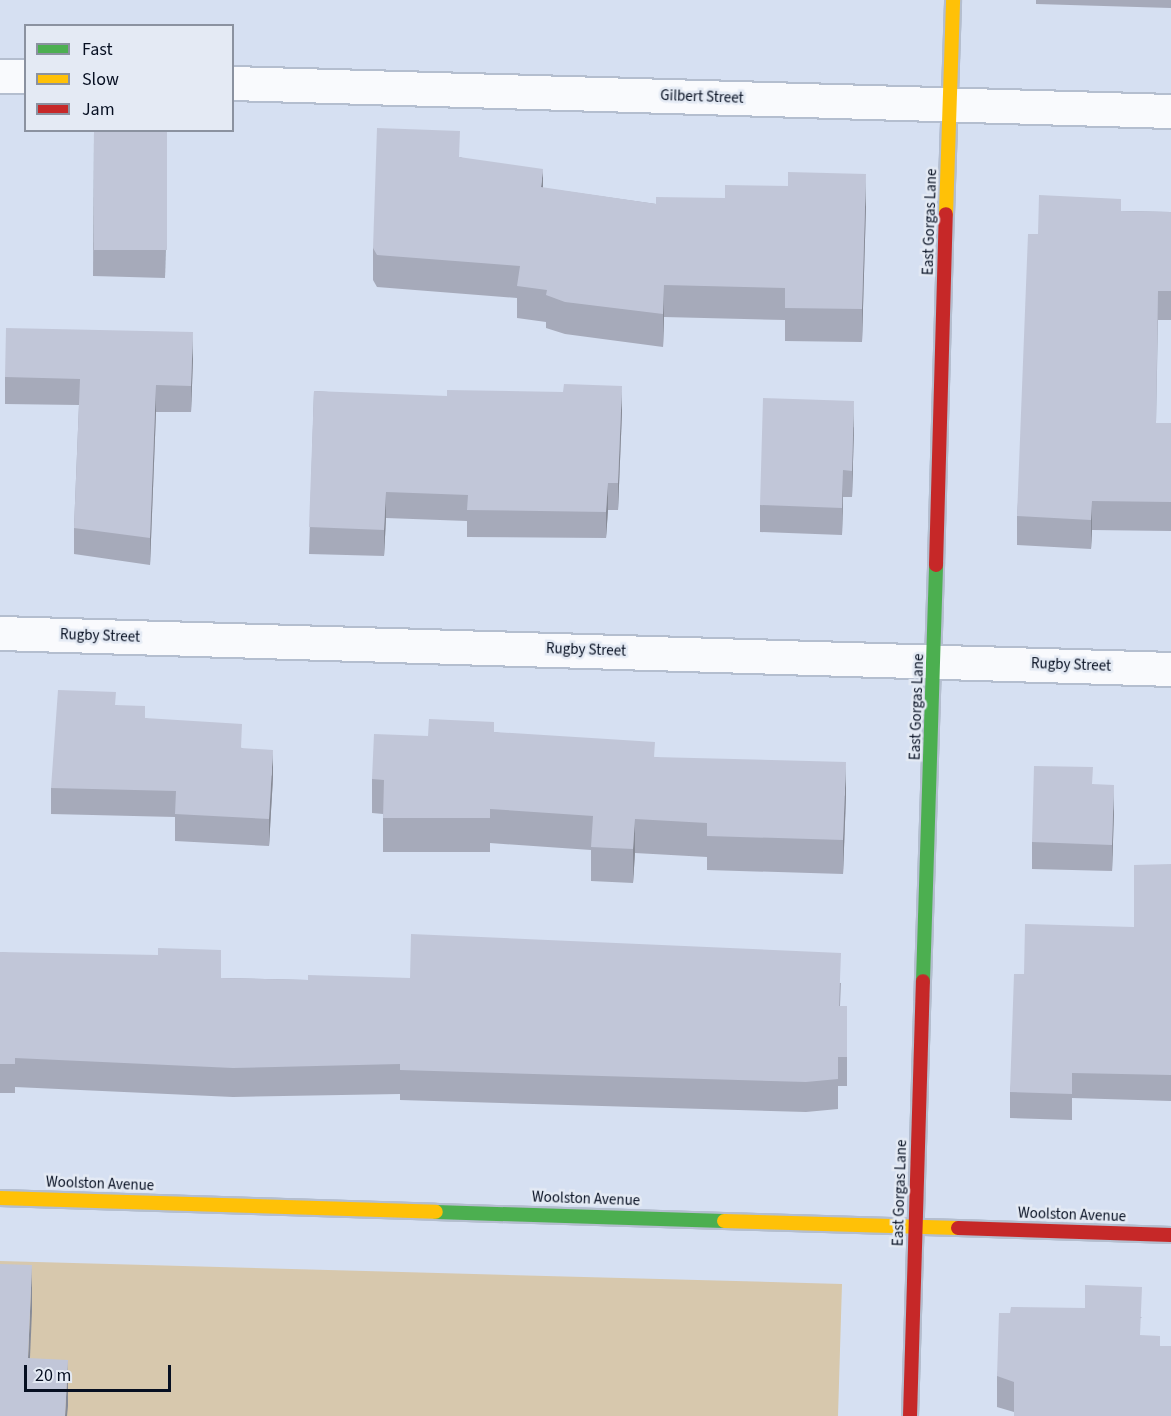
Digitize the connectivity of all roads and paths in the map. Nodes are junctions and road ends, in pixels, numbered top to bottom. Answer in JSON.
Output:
{"nodes":[{"id":1,"x":953,"y":0,"type":"edge"},
{"id":2,"x":0,"y":76,"type":"edge"},
{"id":3,"x":24,"y":76,"type":"edge"},
{"id":4,"x":234,"y":83,"type":"edge"},
{"id":5,"x":950,"y":104,"type":"junction"},
{"id":6,"x":1171,"y":111,"type":"edge"},
{"id":7,"x":0,"y":633,"type":"edge"},
{"id":8,"x":935,"y":661,"type":"junction"},
{"id":9,"x":1171,"y":669,"type":"edge"},
{"id":10,"x":0,"y":1198,"type":"edge"},
{"id":11,"x":915,"y":1226,"type":"junction"},
{"id":12,"x":1171,"y":1235,"type":"edge"},
{"id":13,"x":910,"y":1416,"type":"edge"}],
"edges":[{"from":1,"to":5,"type":"street","name":"East Gorgas Lane"},
{"from":2,"to":3,"type":"street"},
{"from":4,"to":5,"type":"street","name":"Gilbert Street"},
{"from":5,"to":6,"type":"street","name":"Gilbert Street"},
{"from":5,"to":8,"type":"street","name":"East Gorgas Lane"},
{"from":7,"to":8,"type":"street","name":"Rugby Street"},
{"from":8,"to":9,"type":"street","name":"Rugby Street"},
{"from":8,"to":11,"type":"street","name":"East Gorgas Lane"},
{"from":10,"to":11,"type":"street","name":"Woolston Avenue"},
{"from":11,"to":12,"type":"street","name":"Woolston Avenue"},
{"from":11,"to":13,"type":"street","name":"East Gorgas Lane"}]}
